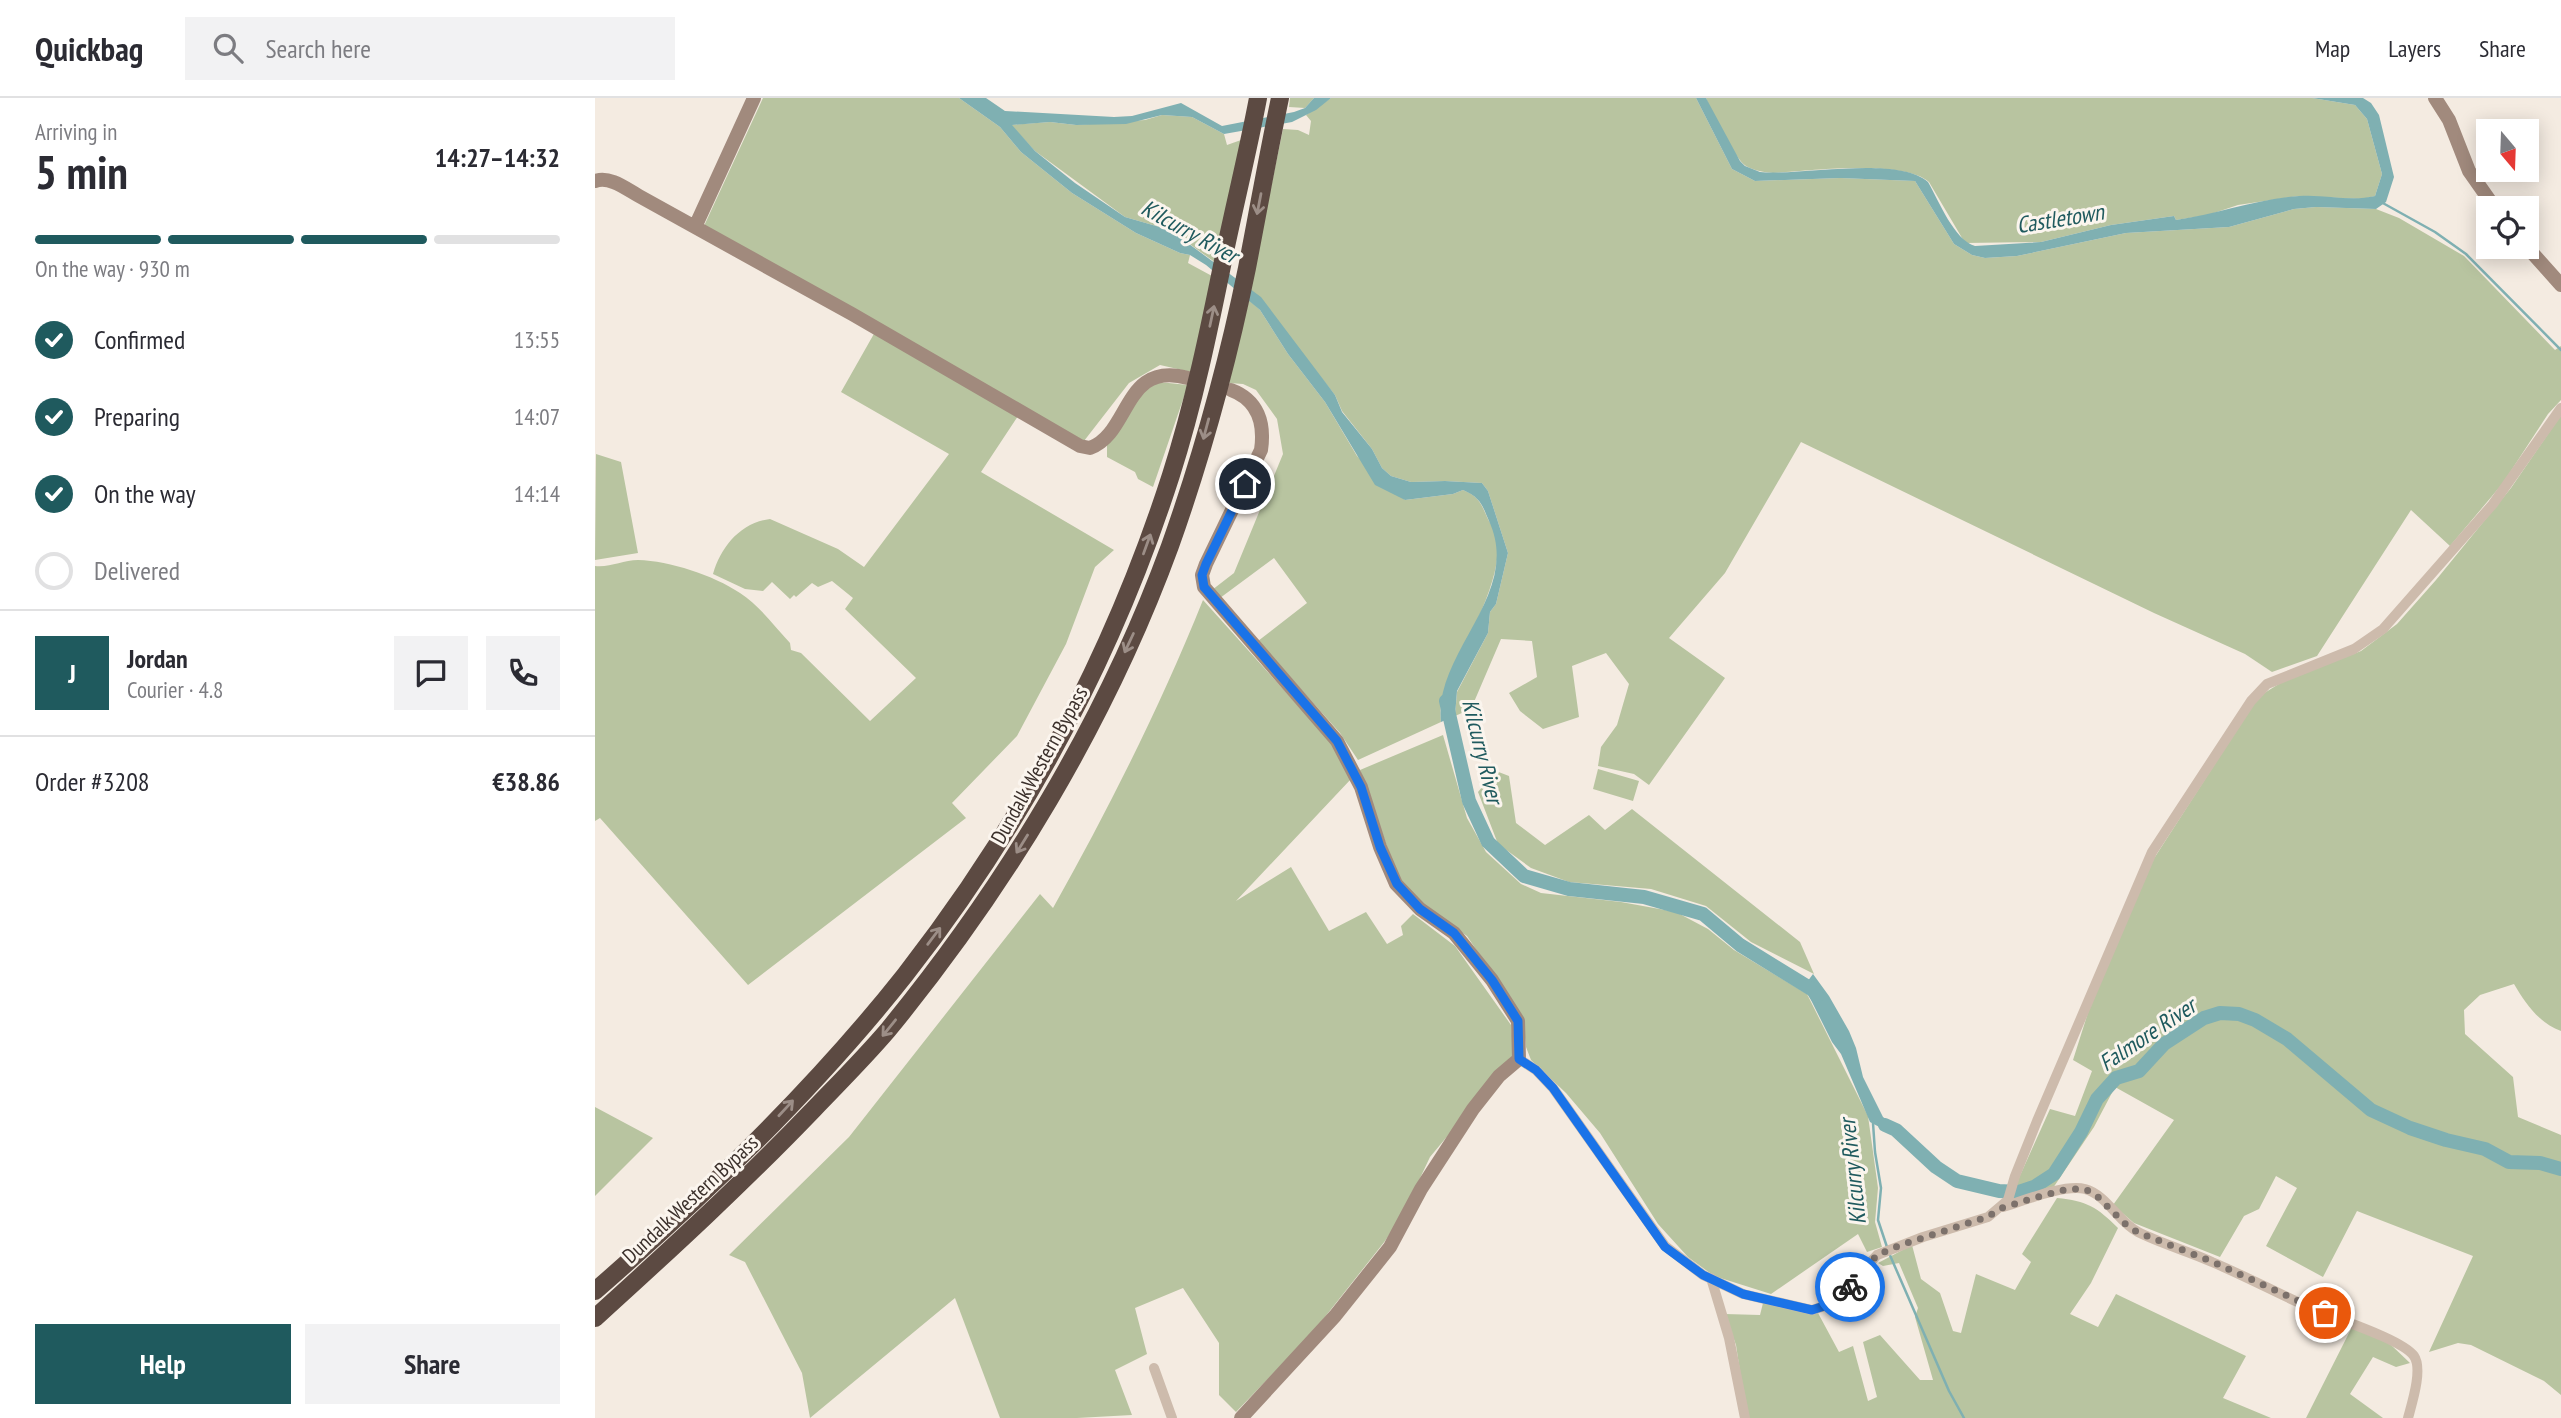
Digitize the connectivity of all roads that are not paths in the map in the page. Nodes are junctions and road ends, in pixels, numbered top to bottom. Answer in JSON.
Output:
{"nodes":[{"id":1,"x":754,"y":98,"type":"edge"},
{"id":2,"x":2435,"y":98,"type":"edge"},
{"id":3,"x":1279,"y":102,"type":"edge"},
{"id":4,"x":1257,"y":103,"type":"edge"},
{"id":5,"x":595,"y":181,"type":"edge"},
{"id":6,"x":2487,"y":196,"type":"edge"},
{"id":7,"x":695,"y":227,"type":"junction"},
{"id":8,"x":2538,"y":259,"type":"edge"},
{"id":9,"x":2561,"y":285,"type":"edge"},
{"id":10,"x":1188,"y":378,"type":"dead end"},
{"id":11,"x":1231,"y":390,"type":"dead end"},
{"id":12,"x":2561,"y":408,"type":"edge"},
{"id":13,"x":1519,"y":1059,"type":"junction"},
{"id":14,"x":2005,"y":1204,"type":"junction"},
{"id":15,"x":1711,"y":1278,"type":"junction"},
{"id":16,"x":595,"y":1291,"type":"edge"},
{"id":17,"x":595,"y":1318,"type":"edge"},
{"id":18,"x":1154,"y":1368,"type":"dead end"},
{"id":19,"x":1172,"y":1418,"type":"edge"},
{"id":20,"x":1241,"y":1418,"type":"edge"},
{"id":21,"x":1745,"y":1418,"type":"edge"},
{"id":22,"x":2409,"y":1418,"type":"edge"}],
"edges":[{"from":1,"to":7,"type":"street"},
{"from":2,"to":6,"type":"street"},
{"from":3,"to":17,"type":"highway","name":"Dundalk Western Bypass","one_way":true},
{"from":16,"to":4,"type":"highway","name":"Dundalk Western Bypass","one_way":true},
{"from":5,"to":7,"type":"street"},
{"from":7,"to":10,"type":"street"},
{"from":8,"to":9,"type":"street"},
{"from":11,"to":13,"type":"street"},
{"from":12,"to":14,"type":"street"},
{"from":13,"to":15,"type":"street"},
{"from":13,"to":20,"type":"street"},
{"from":14,"to":15,"type":"street"},
{"from":14,"to":22,"type":"street"},
{"from":15,"to":21,"type":"street"},
{"from":18,"to":19,"type":"street"}]}
